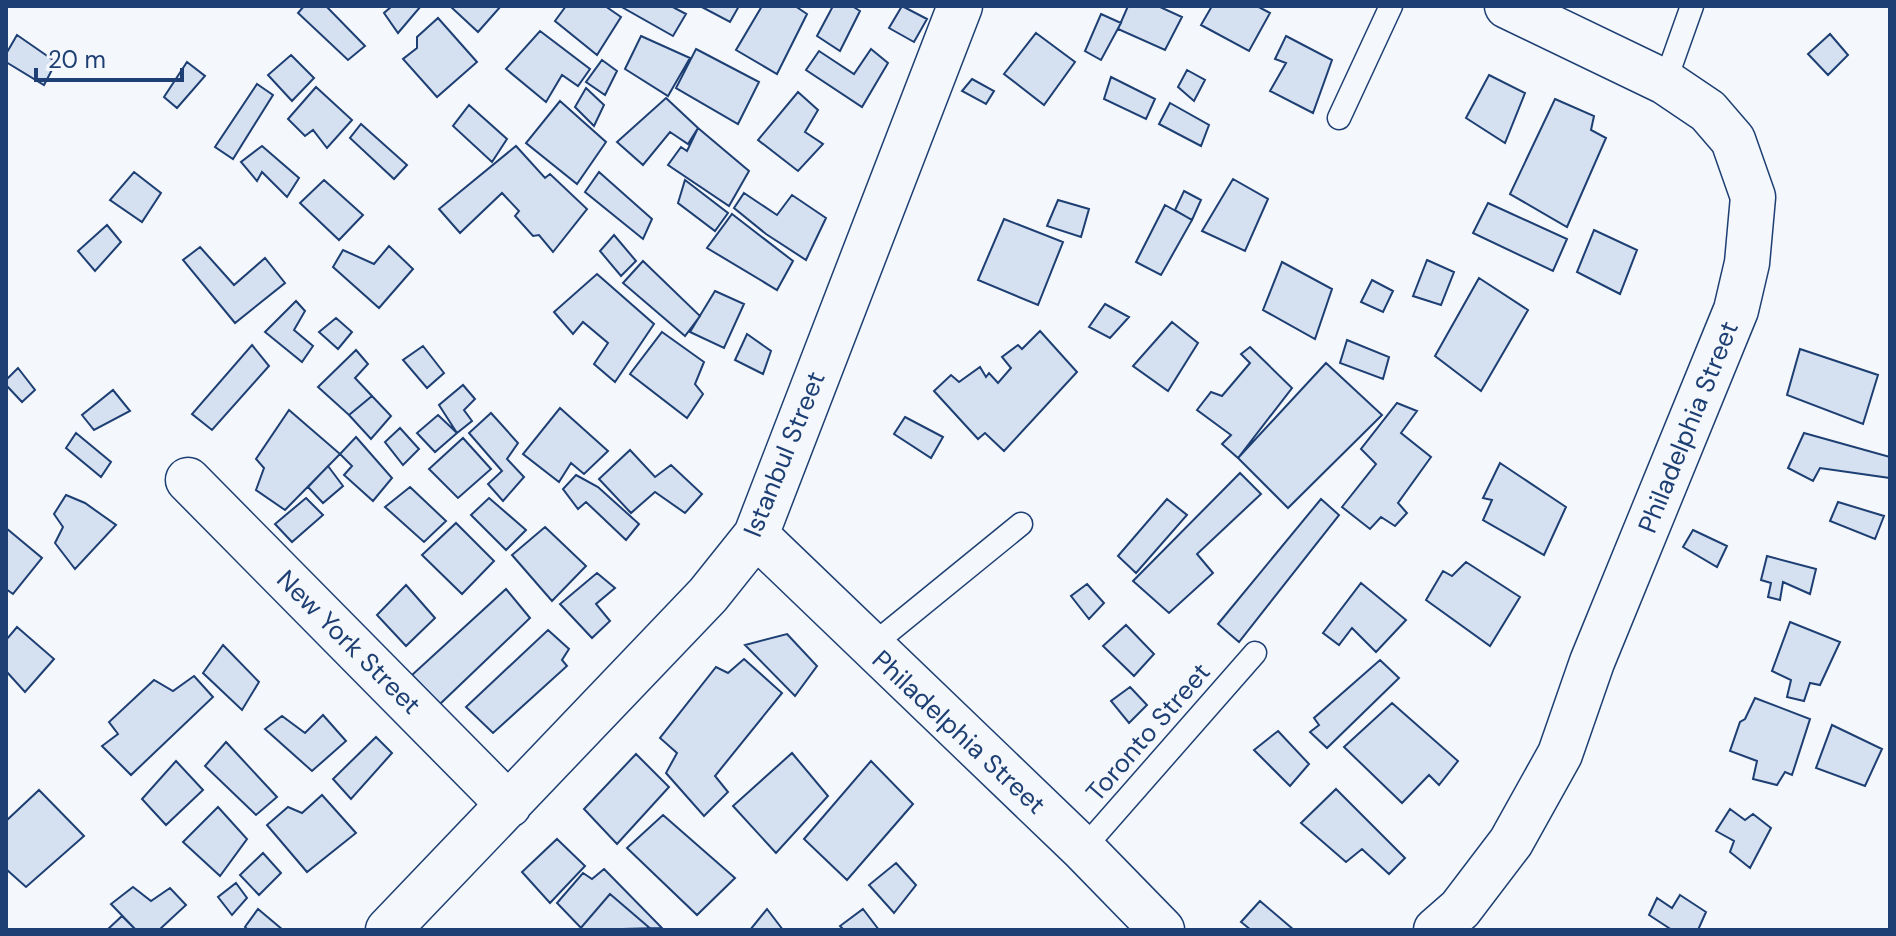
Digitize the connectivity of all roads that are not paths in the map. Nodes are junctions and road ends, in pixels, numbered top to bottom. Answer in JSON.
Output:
{"nodes":[{"id":1,"x":960,"y":6,"type":"edge"},
{"id":2,"x":1391,"y":6,"type":"edge"},
{"id":3,"x":1507,"y":6,"type":"edge"},
{"id":4,"x":1692,"y":6,"type":"edge"},
{"id":5,"x":1665,"y":82,"type":"junction"},
{"id":6,"x":1339,"y":118,"type":"dead end"},
{"id":7,"x":188,"y":480,"type":"dead end"},
{"id":8,"x":1021,"y":524,"type":"dead end"},
{"id":9,"x":756,"y":535,"type":"junction"},
{"id":10,"x":870,"y":647,"type":"junction"},
{"id":11,"x":1255,"y":653,"type":"dead end"},
{"id":12,"x":509,"y":805,"type":"junction"},
{"id":13,"x":1083,"y":849,"type":"junction"},
{"id":14,"x":388,"y":930,"type":"edge"},
{"id":15,"x":1162,"y":930,"type":"edge"},
{"id":16,"x":1436,"y":930,"type":"edge"}],
"edges":[{"from":1,"to":9,"type":"street","name":"Istanbul Street"},
{"from":2,"to":6,"type":"lane"},
{"from":3,"to":5,"type":"street","name":"Philadelphia Street"},
{"from":4,"to":5,"type":"lane"},
{"from":5,"to":16,"type":"street","name":"Philadelphia Street"},
{"from":7,"to":12,"type":"street","name":"New York Street"},
{"from":8,"to":10,"type":"lane"},
{"from":9,"to":10,"type":"street","name":"Philadelphia Street"},
{"from":9,"to":12,"type":"street","name":"Istanbul Street"},
{"from":10,"to":13,"type":"street","name":"Philadelphia Street"},
{"from":11,"to":13,"type":"lane","name":"Toronto Street"},
{"from":12,"to":14,"type":"street","name":"Istanbul Street"},
{"from":13,"to":15,"type":"street","name":"Philadelphia Street"}]}
